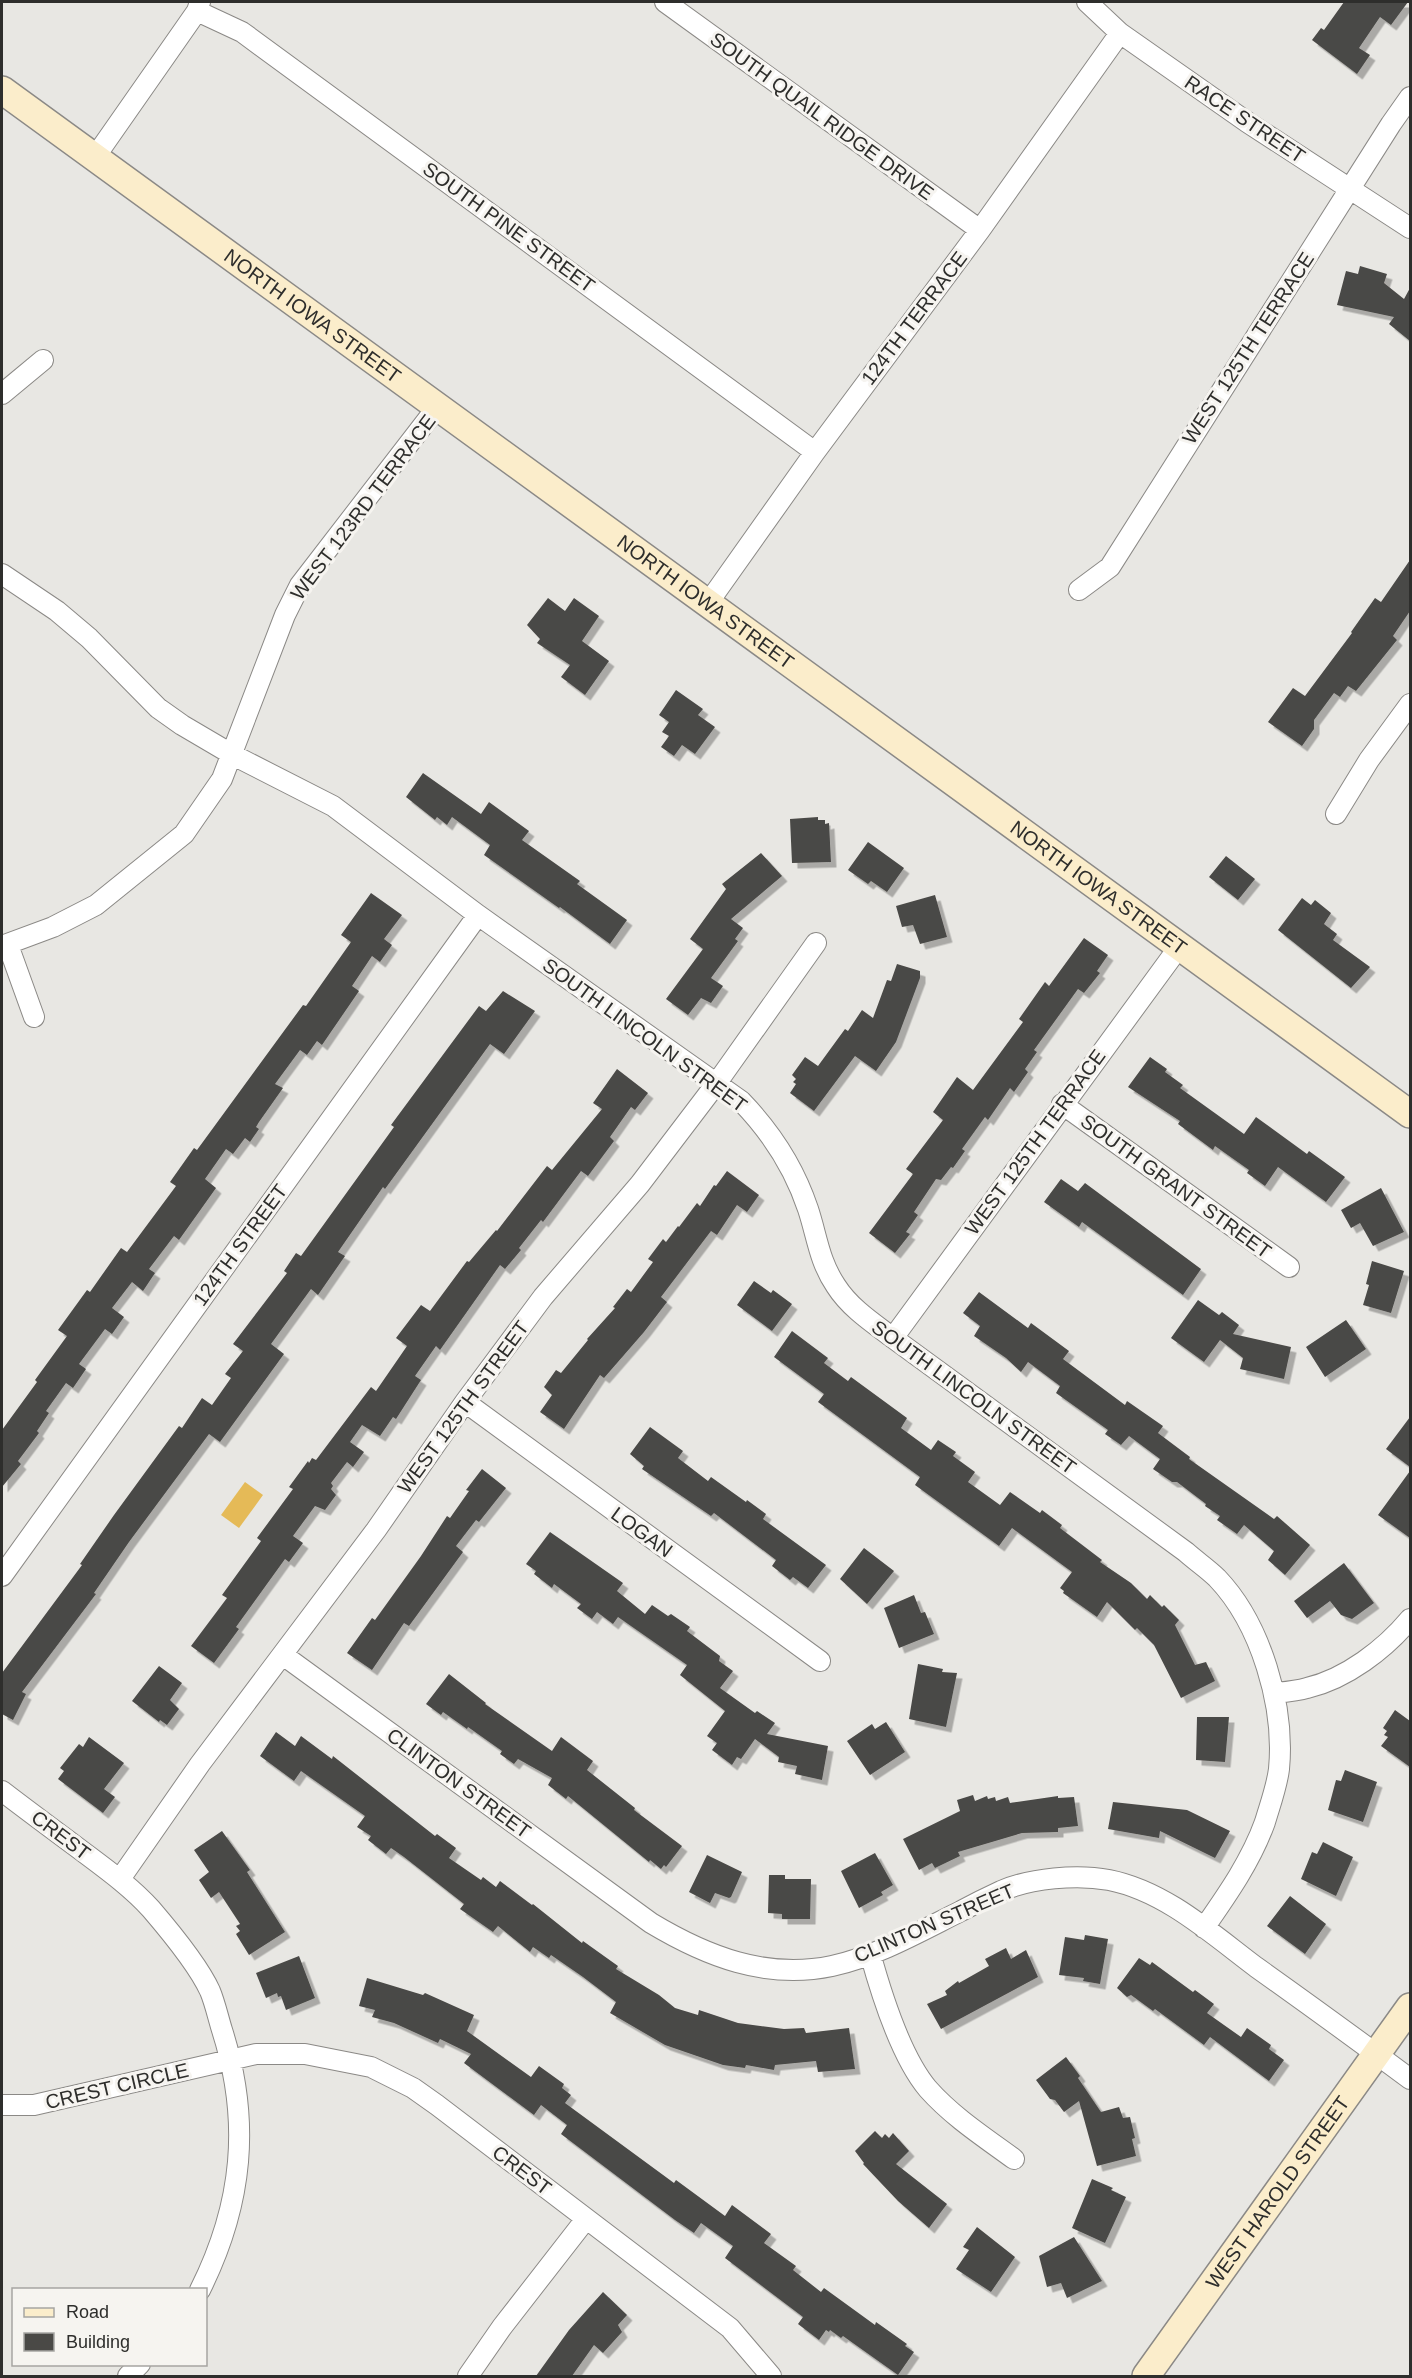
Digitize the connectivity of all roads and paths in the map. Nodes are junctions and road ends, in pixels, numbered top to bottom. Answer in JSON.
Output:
{"nodes":[{"id":1,"x":665,"y":2,"type":"edge"},
{"id":2,"x":1087,"y":2,"type":"edge"},
{"id":3,"x":198,"y":6,"type":"edge"},
{"id":4,"x":1120,"y":33,"type":"junction"},
{"id":5,"x":2,"y":90,"type":"edge"},
{"id":6,"x":1410,"y":97,"type":"edge"},
{"id":7,"x":95,"y":157,"type":"junction"},
{"id":8,"x":1350,"y":189,"type":"junction"},
{"id":9,"x":1410,"y":228,"type":"edge"},
{"id":10,"x":980,"y":230,"type":"junction"},
{"id":11,"x":44,"y":360,"type":"dead end"},
{"id":12,"x":2,"y":394,"type":"edge"},
{"id":13,"x":438,"y":406,"type":"junction"},
{"id":14,"x":816,"y":452,"type":"junction"},
{"id":15,"x":2,"y":574,"type":"edge"},
{"id":16,"x":1078,"y":590,"type":"dead end"},
{"id":17,"x":708,"y":603,"type":"junction"},
{"id":18,"x":1410,"y":704,"type":"edge"},
{"id":19,"x":233,"y":755,"type":"junction"},
{"id":20,"x":1336,"y":814,"type":"dead end"},
{"id":21,"x":478,"y":915,"type":"junction"},
{"id":22,"x":816,"y":943,"type":"dead end"},
{"id":23,"x":5,"y":946,"type":"edge"},
{"id":24,"x":1179,"y":947,"type":"junction"},
{"id":25,"x":34,"y":1017,"type":"dead end"},
{"id":26,"x":717,"y":1084,"type":"junction"},
{"id":27,"x":1062,"y":1104,"type":"junction"},
{"id":28,"x":1410,"y":1114,"type":"edge"},
{"id":29,"x":1289,"y":1267,"type":"dead end"},
{"id":30,"x":893,"y":1338,"type":"junction"},
{"id":31,"x":465,"y":1402,"type":"junction"},
{"id":32,"x":2,"y":1576,"type":"edge"},
{"id":33,"x":1410,"y":1619,"type":"edge"},
{"id":34,"x":283,"y":1655,"type":"junction"},
{"id":35,"x":820,"y":1661,"type":"dead end"},
{"id":36,"x":1275,"y":1693,"type":"junction"},
{"id":37,"x":2,"y":1791,"type":"edge"},
{"id":38,"x":120,"y":1879,"type":"junction"},
{"id":39,"x":1204,"y":1928,"type":"junction"},
{"id":40,"x":870,"y":1953,"type":"junction"},
{"id":41,"x":1410,"y":2007,"type":"edge"},
{"id":42,"x":1377,"y":2054,"type":"junction"},
{"id":43,"x":231,"y":2059,"type":"junction"},
{"id":44,"x":1410,"y":2079,"type":"edge"},
{"id":45,"x":2,"y":2105,"type":"edge"},
{"id":46,"x":1014,"y":2159,"type":"dead end"},
{"id":47,"x":586,"y":2219,"type":"junction"},
{"id":48,"x":201,"y":2288,"type":"edge"},
{"id":49,"x":468,"y":2376,"type":"edge"},
{"id":50,"x":771,"y":2376,"type":"edge"},
{"id":51,"x":1146,"y":2376,"type":"edge"}],
"edges":[{"from":1,"to":10,"type":"street","name":"SOUTH QUAIL RIDGE DRIVE"},
{"from":2,"to":4,"type":"street","name":"RACE STREET"},
{"from":3,"to":7,"type":"street"},
{"from":3,"to":14,"type":"street","name":"SOUTH PINE STREET"},
{"from":4,"to":8,"type":"street","name":"RACE STREET"},
{"from":4,"to":10,"type":"street","name":"124TH TERRACE"},
{"from":5,"to":7,"type":"street","name":"NORTH IOWA STREET"},
{"from":6,"to":8,"type":"street","name":"WEST 125TH TERRACE"},
{"from":7,"to":13,"type":"street","name":"NORTH IOWA STREET"},
{"from":8,"to":9,"type":"street","name":"RACE STREET"},
{"from":8,"to":16,"type":"street","name":"WEST 125TH TERRACE"},
{"from":10,"to":14,"type":"street","name":"124TH TERRACE"},
{"from":11,"to":12,"type":"street"},
{"from":13,"to":17,"type":"street","name":"NORTH IOWA STREET"},
{"from":13,"to":19,"type":"street","name":"WEST 123RD TERRACE"},
{"from":14,"to":17,"type":"street","name":"124TH TERRACE"},
{"from":15,"to":19,"type":"street","name":"SOUTH LINCOLN STREET"},
{"from":17,"to":24,"type":"street","name":"NORTH IOWA STREET"},
{"from":18,"to":20,"type":"street"},
{"from":19,"to":21,"type":"street","name":"SOUTH LINCOLN STREET"},
{"from":19,"to":23,"type":"street","name":"WEST 123RD TERRACE"},
{"from":21,"to":26,"type":"street","name":"SOUTH LINCOLN STREET"},
{"from":21,"to":32,"type":"street","name":"124TH STREET"},
{"from":22,"to":26,"type":"street","name":"WEST 125TH STREET"},
{"from":23,"to":25,"type":"street"},
{"from":24,"to":27,"type":"street","name":"WEST 125TH TERRACE"},
{"from":24,"to":28,"type":"street","name":"NORTH IOWA STREET"},
{"from":26,"to":30,"type":"street","name":"SOUTH LINCOLN STREET"},
{"from":26,"to":31,"type":"street","name":"WEST 125TH STREET"},
{"from":27,"to":29,"type":"street","name":"SOUTH GRANT STREET"},
{"from":27,"to":30,"type":"street","name":"WEST 125TH TERRACE"},
{"from":30,"to":36,"type":"street","name":"SOUTH LINCOLN STREET"},
{"from":31,"to":34,"type":"street","name":"WEST 125TH STREET"},
{"from":31,"to":35,"type":"street","name":"LOGAN"},
{"from":33,"to":36,"type":"street"},
{"from":34,"to":38,"type":"street","name":"WEST 125TH STREET"},
{"from":34,"to":40,"type":"street","name":"CLINTON STREET"},
{"from":36,"to":39,"type":"street","name":"SOUTH LINCOLN STREET"},
{"from":37,"to":38,"type":"street","name":"CREST"},
{"from":38,"to":43,"type":"street","name":"CREST"},
{"from":39,"to":40,"type":"street","name":"CLINTON STREET"},
{"from":39,"to":42,"type":"street","name":"CLINTON STREET"},
{"from":40,"to":46,"type":"street"},
{"from":41,"to":42,"type":"street","name":"WEST HAROLD STREET"},
{"from":42,"to":44,"type":"street","name":"CLINTON STREET"},
{"from":42,"to":51,"type":"street","name":"WEST HAROLD STREET"},
{"from":43,"to":45,"type":"street","name":"CREST CIRCLE"},
{"from":43,"to":47,"type":"street","name":"CREST"},
{"from":43,"to":48,"type":"street"},
{"from":47,"to":49,"type":"street"},
{"from":47,"to":50,"type":"street","name":"CREST"}]}
